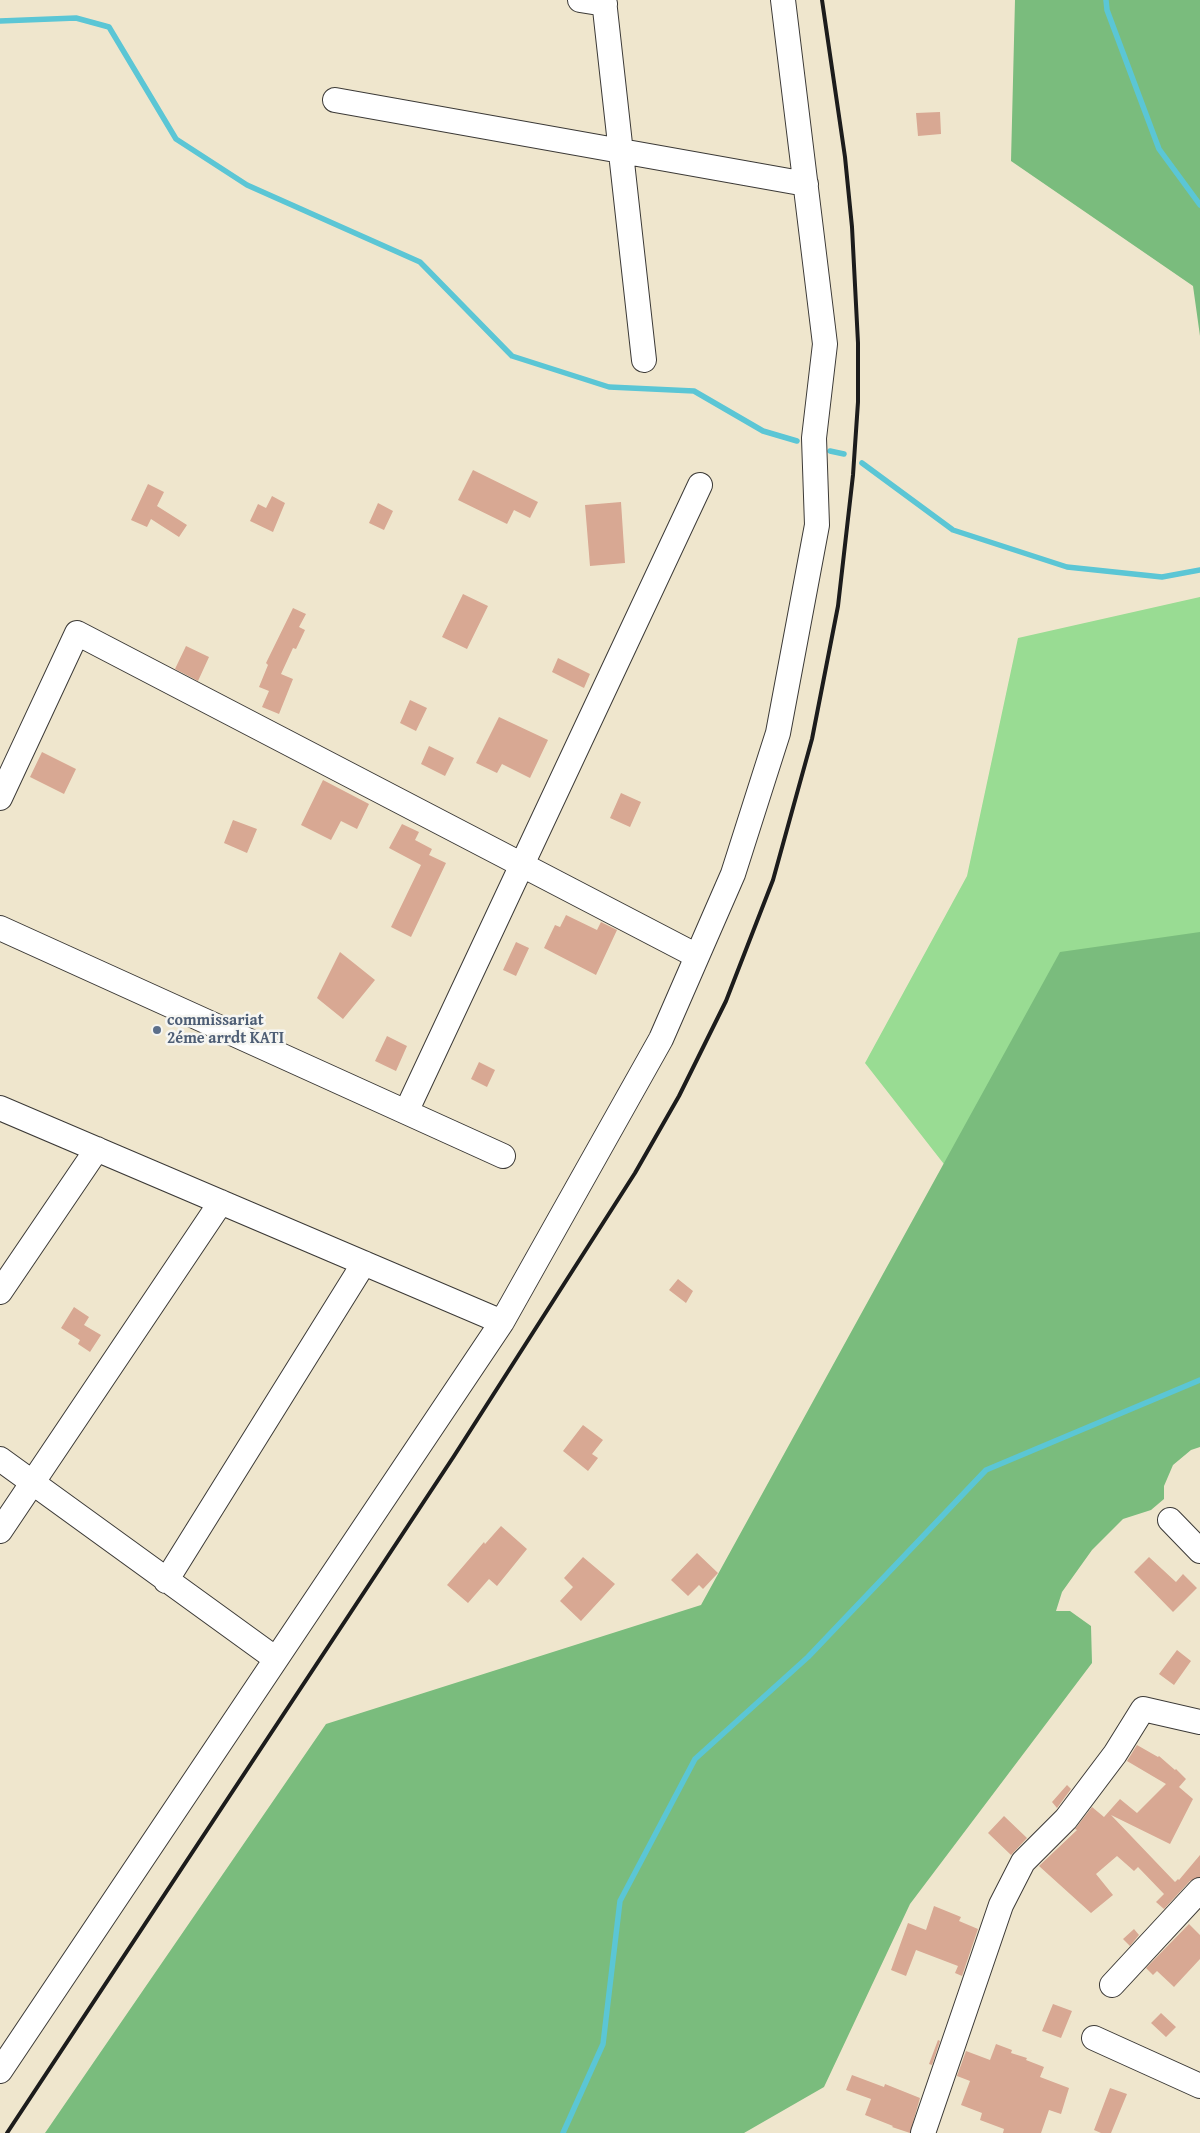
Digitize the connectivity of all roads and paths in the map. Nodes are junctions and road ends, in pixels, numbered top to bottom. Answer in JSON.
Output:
{"nodes":[{"id":1,"x":580,"y":0,"type":"edge"},
{"id":2,"x":783,"y":0,"type":"edge"},
{"id":3,"x":604,"y":2,"type":"edge"},
{"id":4,"x":335,"y":100,"type":"dead end"},
{"id":5,"x":621,"y":151,"type":"junction"},
{"id":6,"x":806,"y":184,"type":"junction"},
{"id":7,"x":644,"y":360,"type":"dead end"},
{"id":8,"x":700,"y":485,"type":"dead end"},
{"id":9,"x":0,"y":798,"type":"edge"},
{"id":10,"x":522,"y":864,"type":"junction"},
{"id":11,"x":0,"y":928,"type":"edge"},
{"id":12,"x":698,"y":956,"type":"junction"},
{"id":13,"x":0,"y":1108,"type":"edge"},
{"id":14,"x":406,"y":1112,"type":"junction"},
{"id":15,"x":97,"y":1149,"type":"junction"},
{"id":16,"x":503,"y":1156,"type":"dead end"},
{"id":17,"x":221,"y":1202,"type":"junction"},
{"id":18,"x":364,"y":1263,"type":"junction"},
{"id":19,"x":0,"y":1292,"type":"edge"},
{"id":20,"x":502,"y":1322,"type":"junction"},
{"id":21,"x":0,"y":1459,"type":"edge"},
{"id":22,"x":32,"y":1483,"type":"junction"},
{"id":23,"x":1170,"y":1520,"type":"dead end"},
{"id":24,"x":0,"y":1531,"type":"edge"},
{"id":25,"x":1200,"y":1551,"type":"edge"},
{"id":26,"x":166,"y":1581,"type":"junction"},
{"id":27,"x":276,"y":1659,"type":"junction"},
{"id":28,"x":1200,"y":1722,"type":"edge"},
{"id":29,"x":1200,"y":1890,"type":"edge"},
{"id":30,"x":1112,"y":1985,"type":"dead end"},
{"id":31,"x":1094,"y":2038,"type":"dead end"},
{"id":32,"x":0,"y":2071,"type":"edge"},
{"id":33,"x":1200,"y":2086,"type":"edge"},
{"id":34,"x":923,"y":2133,"type":"edge"}],
"edges":[{"from":1,"to":3,"type":"street"},
{"from":2,"to":6,"type":"street"},
{"from":3,"to":5,"type":"street"},
{"from":4,"to":5,"type":"street"},
{"from":5,"to":6,"type":"street"},
{"from":5,"to":7,"type":"street"},
{"from":6,"to":12,"type":"street"},
{"from":8,"to":10,"type":"street"},
{"from":9,"to":10,"type":"street"},
{"from":10,"to":12,"type":"street"},
{"from":10,"to":14,"type":"street"},
{"from":11,"to":14,"type":"street"},
{"from":12,"to":20,"type":"street"},
{"from":13,"to":15,"type":"street"},
{"from":14,"to":16,"type":"street"},
{"from":15,"to":17,"type":"street"},
{"from":15,"to":19,"type":"street"},
{"from":17,"to":18,"type":"street"},
{"from":17,"to":22,"type":"street"},
{"from":18,"to":20,"type":"street"},
{"from":18,"to":26,"type":"street"},
{"from":20,"to":27,"type":"street"},
{"from":21,"to":22,"type":"street"},
{"from":22,"to":24,"type":"street"},
{"from":22,"to":26,"type":"street"},
{"from":23,"to":25,"type":"street"},
{"from":26,"to":27,"type":"street"},
{"from":27,"to":32,"type":"street"},
{"from":28,"to":34,"type":"street"},
{"from":29,"to":30,"type":"street"},
{"from":31,"to":33,"type":"street"}]}
